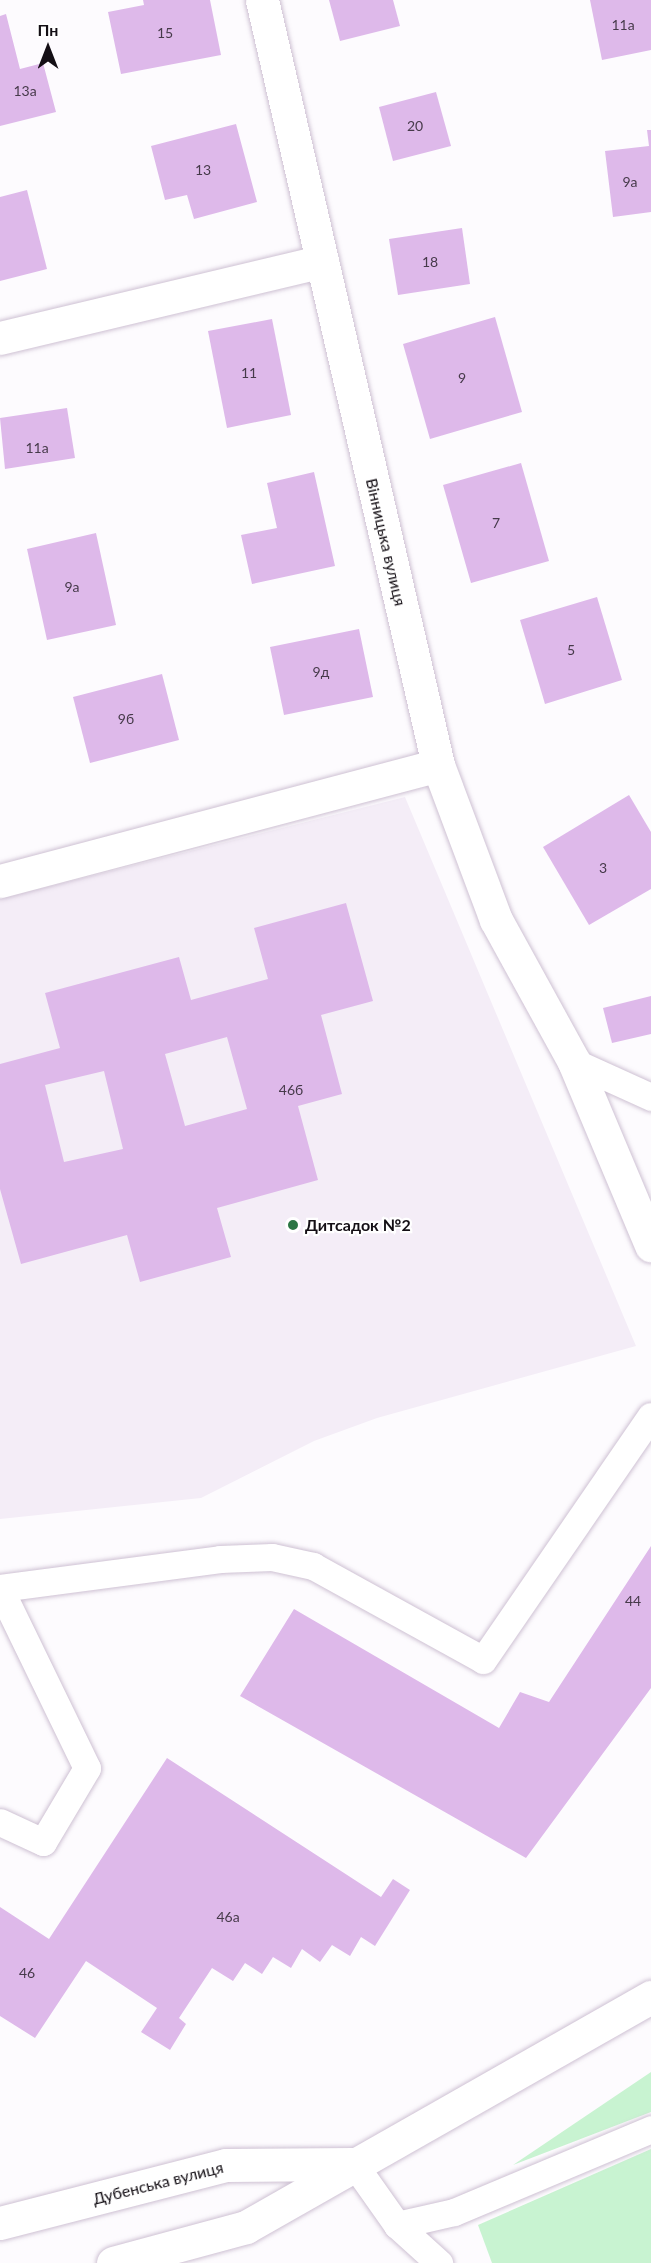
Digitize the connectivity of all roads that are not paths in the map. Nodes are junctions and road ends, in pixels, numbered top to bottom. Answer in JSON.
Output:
{"nodes":[{"id":1,"x":262,"y":0,"type":"edge"},
{"id":2,"x":322,"y":261,"type":"junction"},
{"id":3,"x":0,"y":338,"type":"edge"},
{"id":4,"x":438,"y":765,"type":"junction"},
{"id":5,"x":0,"y":882,"type":"edge"},
{"id":6,"x":574,"y":1062,"type":"junction"},
{"id":7,"x":651,"y":1096,"type":"edge"},
{"id":8,"x":651,"y":1245,"type":"edge"},
{"id":9,"x":651,"y":1416,"type":"edge"},
{"id":10,"x":3,"y":1603,"type":"edge"},
{"id":11,"x":0,"y":1822,"type":"edge"},
{"id":12,"x":651,"y":1997,"type":"edge"},
{"id":13,"x":651,"y":2129,"type":"edge"},
{"id":14,"x":354,"y":2164,"type":"junction"},
{"id":15,"x":0,"y":2223,"type":"edge"},
{"id":16,"x":397,"y":2225,"type":"junction"},
{"id":17,"x":113,"y":2263,"type":"edge"},
{"id":18,"x":439,"y":2263,"type":"edge"}],
"edges":[{"from":1,"to":2,"type":"street","name":"Вінницька вулиця"},
{"from":2,"to":3,"type":"street"},
{"from":2,"to":4,"type":"street","name":"Вінницька вулиця"},
{"from":4,"to":5,"type":"street"},
{"from":4,"to":6,"type":"street","name":"Вінницька вулиця"},
{"from":6,"to":7,"type":"lane"},
{"from":6,"to":8,"type":"street","name":"Вінницька вулиця"},
{"from":9,"to":10,"type":"lane"},
{"from":10,"to":11,"type":"lane"},
{"from":12,"to":14,"type":"street","name":"Дубенська вулиця"},
{"from":13,"to":16,"type":"lane"},
{"from":14,"to":15,"type":"street","name":"Дубенська вулиця"},
{"from":14,"to":16,"type":"lane"},
{"from":14,"to":17,"type":"street","name":"Дубенська вулиця"},
{"from":16,"to":18,"type":"lane"}]}
